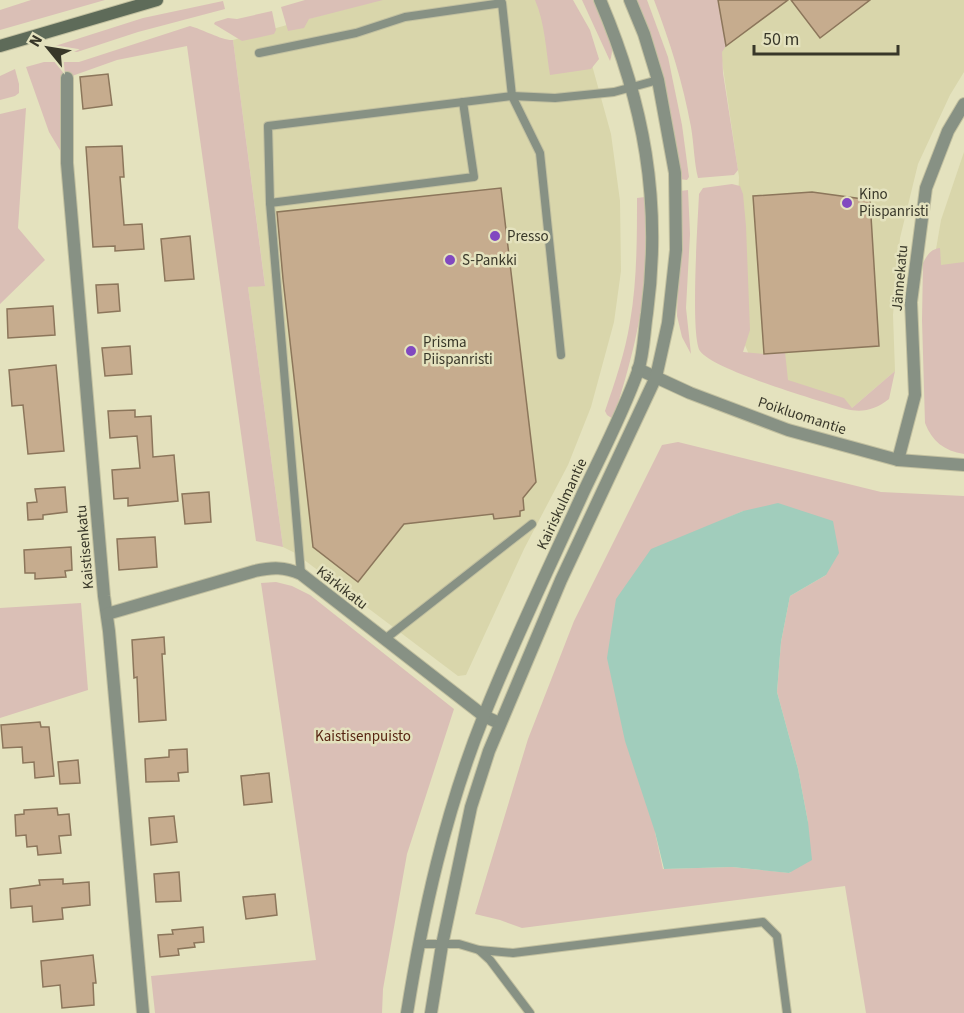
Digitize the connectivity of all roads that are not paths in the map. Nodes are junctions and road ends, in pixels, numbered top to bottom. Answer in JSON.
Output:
{"nodes":[{"id":1,"x":157,"y":0,"type":"edge"},
{"id":2,"x":600,"y":0,"type":"edge"},
{"id":3,"x":630,"y":0,"type":"edge"},
{"id":4,"x":0,"y":46,"type":"edge"},
{"id":5,"x":259,"y":53,"type":"dead end"},
{"id":6,"x":67,"y":78,"type":"dead end"},
{"id":7,"x":658,"y":80,"type":"junction"},
{"id":8,"x":631,"y":87,"type":"junction"},
{"id":9,"x":512,"y":96,"type":"junction"},
{"id":10,"x":463,"y":102,"type":"junction"},
{"id":11,"x":964,"y":104,"type":"edge"},
{"id":12,"x":270,"y":204,"type":"junction"},
{"id":13,"x":561,"y":355,"type":"dead end"},
{"id":14,"x":638,"y":369,"type":"junction"},
{"id":15,"x":656,"y":376,"type":"junction"},
{"id":16,"x":898,"y":460,"type":"junction"},
{"id":17,"x":964,"y":465,"type":"edge"},
{"id":18,"x":532,"y":524,"type":"dead end"},
{"id":19,"x":301,"y":574,"type":"junction"},
{"id":20,"x":106,"y":614,"type":"junction"},
{"id":21,"x":385,"y":639,"type":"junction"},
{"id":22,"x":484,"y":716,"type":"junction"},
{"id":23,"x":499,"y":723,"type":"junction"},
{"id":24,"x":418,"y":944,"type":"junction"},
{"id":25,"x":442,"y":945,"type":"junction"},
{"id":26,"x":479,"y":950,"type":"junction"},
{"id":27,"x":143,"y":1013,"type":"edge"},
{"id":28,"x":407,"y":1013,"type":"edge"},
{"id":29,"x":430,"y":1013,"type":"edge"},
{"id":30,"x":530,"y":1013,"type":"edge"},
{"id":31,"x":787,"y":1013,"type":"edge"}],
"edges":[{"from":1,"to":4,"type":"main road"},
{"from":2,"to":8,"type":"street","name":"Kairiskulmantie"},
{"from":3,"to":7,"type":"street","name":"Kairiskulmantie"},
{"from":5,"to":9,"type":"lane"},
{"from":6,"to":20,"type":"street","name":"Kaistisenkatu"},
{"from":7,"to":8,"type":"lane"},
{"from":7,"to":15,"type":"street","name":"Kairiskulmantie"},
{"from":8,"to":9,"type":"lane"},
{"from":8,"to":14,"type":"street","name":"Kairiskulmantie"},
{"from":9,"to":10,"type":"lane"},
{"from":9,"to":13,"type":"lane"},
{"from":10,"to":12,"type":"lane"},
{"from":10,"to":12,"type":"lane"},
{"from":11,"to":16,"type":"street","name":"Jännekatu"},
{"from":12,"to":19,"type":"lane"},
{"from":14,"to":15,"type":"street","name":"Poikluomantie"},
{"from":14,"to":22,"type":"street","name":"Kairiskulmantie"},
{"from":15,"to":16,"type":"street","name":"Poikluomantie"},
{"from":15,"to":23,"type":"street","name":"Kairiskulmantie"},
{"from":16,"to":17,"type":"street","name":"Poikluomantie"},
{"from":18,"to":21,"type":"lane"},
{"from":19,"to":20,"type":"street","name":"Kärkikatu"},
{"from":19,"to":21,"type":"street","name":"Kärkikatu"},
{"from":20,"to":27,"type":"street","name":"Kaistisenkatu"},
{"from":21,"to":22,"type":"street","name":"Kärkikatu"},
{"from":22,"to":23,"type":"street","name":"Kärkikatu"},
{"from":22,"to":24,"type":"street","name":"Kairiskulmantie"},
{"from":23,"to":25,"type":"street","name":"Kairiskulmantie"},
{"from":24,"to":25,"type":"lane"},
{"from":24,"to":28,"type":"street","name":"Kairiskulmantie"},
{"from":25,"to":26,"type":"lane"},
{"from":25,"to":29,"type":"street","name":"Kairiskulmantie"},
{"from":26,"to":30,"type":"lane"},
{"from":26,"to":31,"type":"lane"}]}
